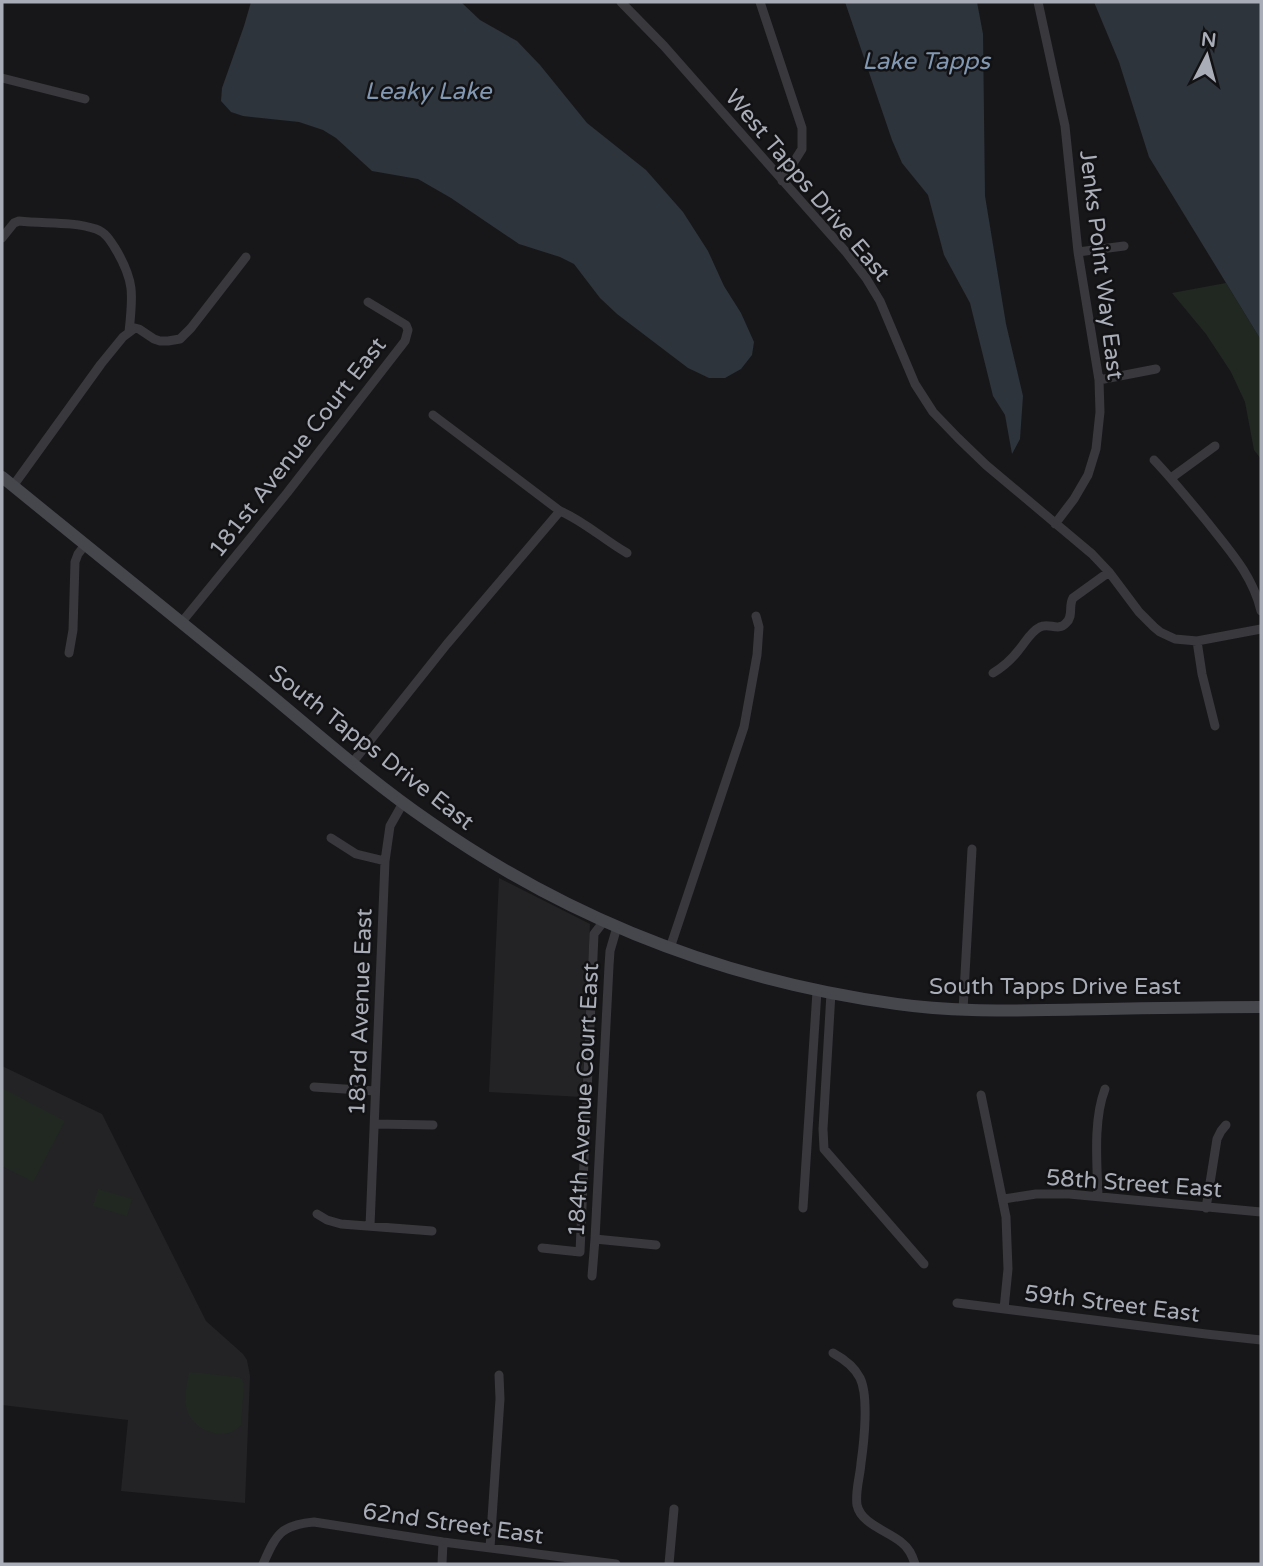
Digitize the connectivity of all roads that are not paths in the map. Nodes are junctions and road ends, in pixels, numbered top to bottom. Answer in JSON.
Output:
{"nodes":[{"id":1,"x":621,"y":2,"type":"edge"},
{"id":2,"x":760,"y":2,"type":"edge"},
{"id":3,"x":1038,"y":2,"type":"edge"},
{"id":4,"x":2,"y":78,"type":"edge"},
{"id":5,"x":85,"y":99,"type":"dead end"},
{"id":6,"x":782,"y":181,"type":"junction"},
{"id":7,"x":2,"y":238,"type":"edge"},
{"id":8,"x":1124,"y":246,"type":"dead end"},
{"id":9,"x":1078,"y":252,"type":"junction"},
{"id":10,"x":246,"y":257,"type":"dead end"},
{"id":11,"x":368,"y":302,"type":"dead end"},
{"id":12,"x":129,"y":332,"type":"junction"},
{"id":13,"x":1156,"y":369,"type":"dead end"},
{"id":14,"x":1098,"y":380,"type":"junction"},
{"id":15,"x":433,"y":415,"type":"dead end"},
{"id":16,"x":1215,"y":446,"type":"dead end"},
{"id":17,"x":1154,"y":460,"type":"dead end"},
{"id":18,"x":2,"y":477,"type":"edge"},
{"id":19,"x":1171,"y":478,"type":"junction"},
{"id":20,"x":13,"y":486,"type":"junction"},
{"id":21,"x":560,"y":511,"type":"junction"},
{"id":22,"x":1055,"y":524,"type":"junction"},
{"id":23,"x":85,"y":545,"type":"junction"},
{"id":24,"x":627,"y":554,"type":"dead end"},
{"id":25,"x":1109,"y":572,"type":"junction"},
{"id":26,"x":1261,"y":611,"type":"edge"},
{"id":27,"x":756,"y":616,"type":"dead end"},
{"id":28,"x":181,"y":623,"type":"junction"},
{"id":29,"x":1261,"y":629,"type":"edge"},
{"id":30,"x":1197,"y":641,"type":"junction"},
{"id":31,"x":69,"y":653,"type":"dead end"},
{"id":32,"x":993,"y":673,"type":"dead end"},
{"id":33,"x":1215,"y":726,"type":"dead end"},
{"id":34,"x":353,"y":762,"type":"junction"},
{"id":35,"x":403,"y":803,"type":"junction"},
{"id":36,"x":331,"y":838,"type":"dead end"},
{"id":37,"x":972,"y":849,"type":"dead end"},
{"id":38,"x":385,"y":861,"type":"junction"},
{"id":39,"x":604,"y":921,"type":"junction"},
{"id":40,"x":617,"y":927,"type":"junction"},
{"id":41,"x":670,"y":948,"type":"junction"},
{"id":42,"x":817,"y":990,"type":"junction"},
{"id":43,"x":831,"y":993,"type":"junction"},
{"id":44,"x":1261,"y":1007,"type":"edge"},
{"id":45,"x":963,"y":1010,"type":"junction"},
{"id":46,"x":314,"y":1087,"type":"dead end"},
{"id":47,"x":1105,"y":1089,"type":"dead end"},
{"id":48,"x":375,"y":1091,"type":"junction"},
{"id":49,"x":981,"y":1095,"type":"dead end"},
{"id":50,"x":375,"y":1124,"type":"junction"},
{"id":51,"x":433,"y":1125,"type":"dead end"},
{"id":52,"x":1226,"y":1125,"type":"dead end"},
{"id":53,"x":1098,"y":1196,"type":"junction"},
{"id":54,"x":1004,"y":1199,"type":"junction"},
{"id":55,"x":803,"y":1208,"type":"dead end"},
{"id":56,"x":1206,"y":1208,"type":"junction"},
{"id":57,"x":1261,"y":1212,"type":"edge"},
{"id":58,"x":317,"y":1214,"type":"dead end"},
{"id":59,"x":370,"y":1226,"type":"junction"},
{"id":60,"x":432,"y":1231,"type":"dead end"},
{"id":61,"x":596,"y":1239,"type":"junction"},
{"id":62,"x":656,"y":1245,"type":"dead end"},
{"id":63,"x":542,"y":1248,"type":"dead end"},
{"id":64,"x":924,"y":1264,"type":"dead end"},
{"id":65,"x":592,"y":1276,"type":"dead end"},
{"id":66,"x":957,"y":1303,"type":"dead end"},
{"id":67,"x":1003,"y":1309,"type":"junction"},
{"id":68,"x":1261,"y":1339,"type":"edge"},
{"id":69,"x":833,"y":1353,"type":"dead end"},
{"id":70,"x":674,"y":1509,"type":"dead end"},
{"id":71,"x":443,"y":1542,"type":"junction"},
{"id":72,"x":487,"y":1548,"type":"junction"},
{"id":73,"x":554,"y":1560,"type":"edge"},
{"id":74,"x":263,"y":1564,"type":"edge"},
{"id":75,"x":442,"y":1564,"type":"edge"},
{"id":76,"x":616,"y":1564,"type":"edge"},
{"id":77,"x":669,"y":1564,"type":"edge"},
{"id":78,"x":915,"y":1564,"type":"edge"}],
"edges":[{"from":1,"to":6,"type":"street","name":"West Tapps Drive East"},
{"from":2,"to":6,"type":"street"},
{"from":3,"to":9,"type":"street","name":"Jenks Point Way East"},
{"from":4,"to":5,"type":"street"},
{"from":6,"to":22,"type":"street","name":"West Tapps Drive East"},
{"from":7,"to":12,"type":"street"},
{"from":8,"to":9,"type":"street"},
{"from":9,"to":14,"type":"street","name":"Jenks Point Way East"},
{"from":10,"to":12,"type":"street"},
{"from":11,"to":28,"type":"street","name":"181st Avenue Court East"},
{"from":12,"to":20,"type":"street"},
{"from":13,"to":14,"type":"street"},
{"from":14,"to":22,"type":"street","name":"Jenks Point Way East"},
{"from":15,"to":21,"type":"street"},
{"from":16,"to":19,"type":"street"},
{"from":17,"to":19,"type":"street"},
{"from":18,"to":20,"type":"street","name":"South Tapps Drive East"},
{"from":19,"to":26,"type":"street"},
{"from":20,"to":23,"type":"street","name":"South Tapps Drive East"},
{"from":21,"to":24,"type":"street"},
{"from":21,"to":34,"type":"street"},
{"from":22,"to":25,"type":"street","name":"West Tapps Drive East"},
{"from":23,"to":28,"type":"street","name":"South Tapps Drive East"},
{"from":23,"to":31,"type":"street"},
{"from":25,"to":30,"type":"street","name":"West Tapps Drive East"},
{"from":25,"to":32,"type":"street"},
{"from":27,"to":41,"type":"street"},
{"from":28,"to":34,"type":"street","name":"South Tapps Drive East"},
{"from":29,"to":30,"type":"street","name":"West Tapps Drive East"},
{"from":30,"to":33,"type":"street"},
{"from":34,"to":35,"type":"street","name":"South Tapps Drive East"},
{"from":35,"to":38,"type":"street","name":"183rd Avenue East"},
{"from":35,"to":39,"type":"street","name":"South Tapps Drive East"},
{"from":36,"to":38,"type":"street"},
{"from":37,"to":45,"type":"street"},
{"from":38,"to":48,"type":"street","name":"183rd Avenue East"},
{"from":39,"to":40,"type":"street","name":"South Tapps Drive East"},
{"from":39,"to":63,"type":"street"},
{"from":40,"to":41,"type":"street","name":"South Tapps Drive East"},
{"from":40,"to":61,"type":"street","name":"184th Avenue Court East"},
{"from":41,"to":42,"type":"street","name":"South Tapps Drive East"},
{"from":42,"to":43,"type":"street","name":"South Tapps Drive East"},
{"from":42,"to":55,"type":"street"},
{"from":43,"to":45,"type":"street","name":"South Tapps Drive East"},
{"from":43,"to":64,"type":"street"},
{"from":44,"to":45,"type":"street","name":"South Tapps Drive East"},
{"from":46,"to":48,"type":"street"},
{"from":47,"to":53,"type":"street"},
{"from":48,"to":50,"type":"street","name":"183rd Avenue East"},
{"from":49,"to":54,"type":"street"},
{"from":50,"to":51,"type":"street"},
{"from":50,"to":59,"type":"street","name":"183rd Avenue East"},
{"from":52,"to":56,"type":"street"},
{"from":53,"to":54,"type":"street","name":"58th Street East"},
{"from":53,"to":56,"type":"street","name":"58th Street East"},
{"from":54,"to":67,"type":"street"},
{"from":56,"to":57,"type":"street","name":"58th Street East"},
{"from":58,"to":59,"type":"street"},
{"from":59,"to":60,"type":"street"},
{"from":61,"to":62,"type":"street"},
{"from":61,"to":65,"type":"street","name":"184th Avenue Court East"},
{"from":66,"to":67,"type":"street","name":"59th Street East"},
{"from":67,"to":68,"type":"street","name":"59th Street East"},
{"from":69,"to":78,"type":"street"},
{"from":70,"to":77,"type":"street"},
{"from":71,"to":72,"type":"street","name":"62nd Street East"},
{"from":71,"to":74,"type":"street","name":"62nd Street East"},
{"from":71,"to":75,"type":"street"},
{"from":72,"to":72,"type":"street"},
{"from":72,"to":73,"type":"street","name":"62nd Street East"},
{"from":73,"to":76,"type":"street","name":"62nd Street East"}]}
